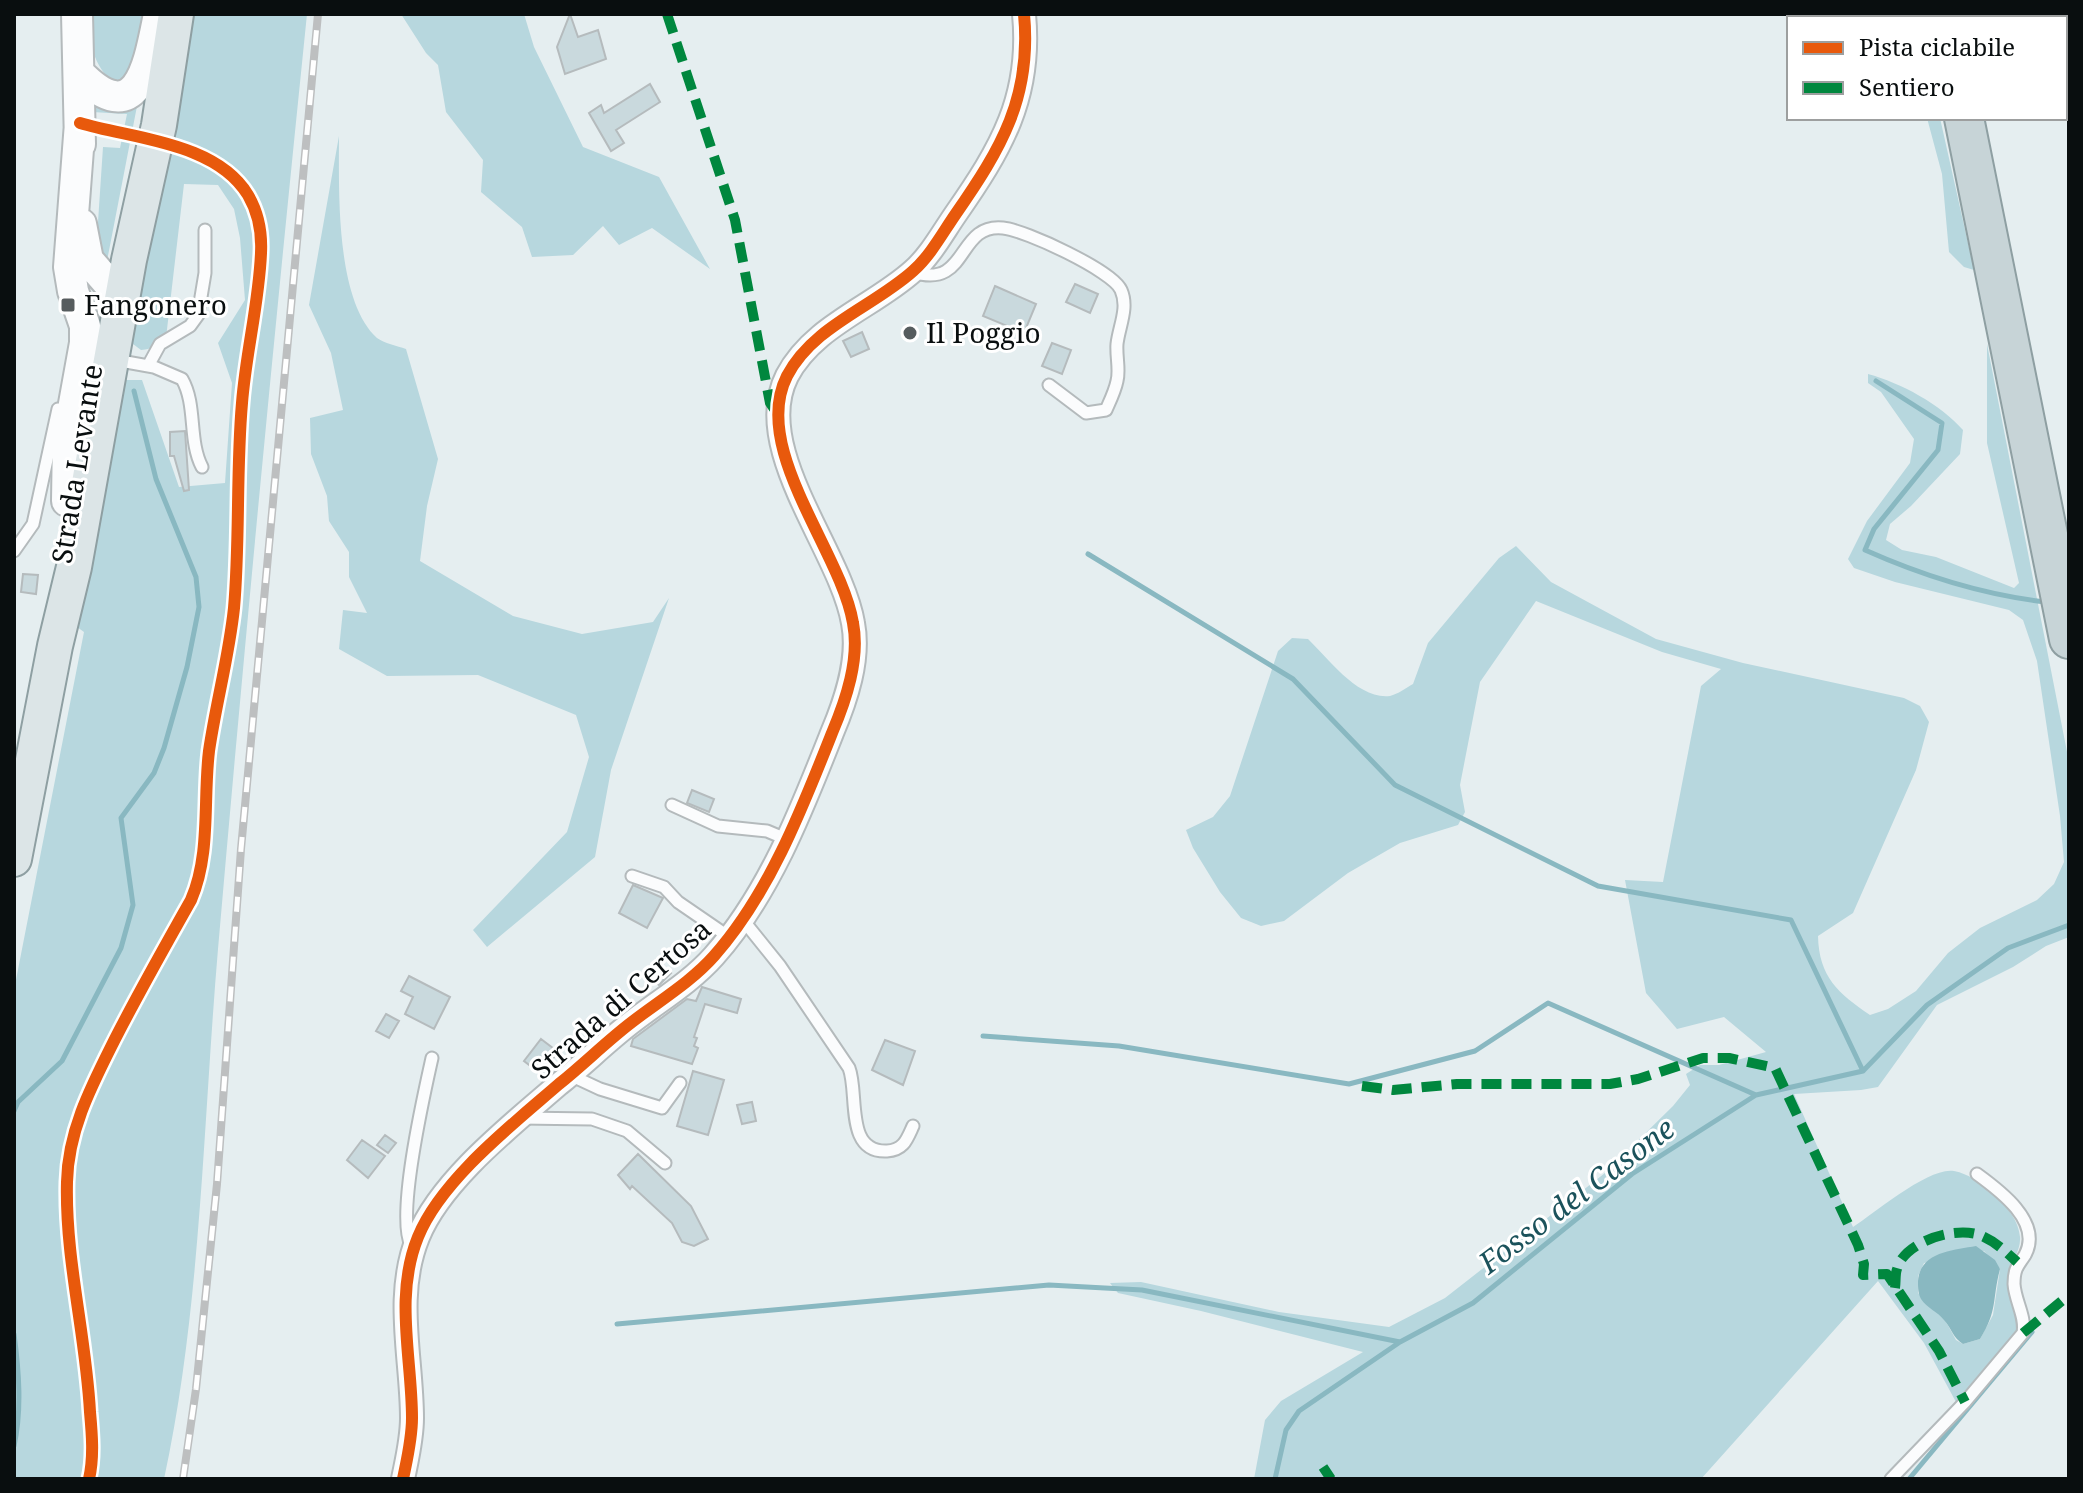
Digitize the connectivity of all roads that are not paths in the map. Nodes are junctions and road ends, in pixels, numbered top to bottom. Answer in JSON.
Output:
{"nodes":[{"id":1,"x":77,"y":14,"type":"edge"},
{"id":2,"x":159,"y":14,"type":"edge"},
{"id":3,"x":174,"y":14,"type":"edge"},
{"id":4,"x":1024,"y":14,"type":"edge"},
{"id":5,"x":80,"y":74,"type":"junction"},
{"id":6,"x":1964,"y":120,"type":"edge"},
{"id":7,"x":205,"y":230,"type":"dead end"},
{"id":8,"x":912,"y":272,"type":"junction"},
{"id":9,"x":96,"y":296,"type":"junction"},
{"id":10,"x":72,"y":336,"type":"dead end"},
{"id":11,"x":111,"y":360,"type":"junction"},
{"id":12,"x":148,"y":366,"type":"junction"},
{"id":13,"x":1049,"y":385,"type":"dead end"},
{"id":14,"x":62,"y":391,"type":"dead end"},
{"id":15,"x":202,"y":467,"type":"dead end"},
{"id":16,"x":14,"y":551,"type":"edge"},
{"id":17,"x":2069,"y":639,"type":"edge"},
{"id":18,"x":46,"y":670,"type":"junction"},
{"id":19,"x":672,"y":805,"type":"dead end"},
{"id":20,"x":19,"y":812,"type":"edge"},
{"id":21,"x":786,"y":839,"type":"junction"},
{"id":22,"x":14,"y":859,"type":"edge"},
{"id":23,"x":632,"y":876,"type":"dead end"},
{"id":24,"x":736,"y":928,"type":"junction"},
{"id":25,"x":432,"y":1058,"type":"dead end"},
{"id":26,"x":570,"y":1075,"type":"junction"},
{"id":27,"x":680,"y":1083,"type":"dead end"},
{"id":28,"x":520,"y":1118,"type":"junction"},
{"id":29,"x":913,"y":1126,"type":"dead end"},
{"id":30,"x":665,"y":1163,"type":"dead end"},
{"id":31,"x":1977,"y":1174,"type":"dead end"},
{"id":32,"x":413,"y":1249,"type":"junction"},
{"id":33,"x":403,"y":1479,"type":"edge"},
{"id":34,"x":1891,"y":1479,"type":"edge"}],
"edges":[{"from":1,"to":5,"type":"street"},
{"from":2,"to":5,"type":"street"},
{"from":3,"to":9,"type":"main road"},
{"from":4,"to":8,"type":"street","name":"Strada di Certosa"},
{"from":5,"to":9,"type":"street"},
{"from":6,"to":17,"type":"highway"},
{"from":7,"to":12,"type":"lane"},
{"from":8,"to":13,"type":"lane"},
{"from":8,"to":21,"type":"street","name":"Strada di Certosa"},
{"from":9,"to":10,"type":"lane"},
{"from":9,"to":11,"type":"main road","name":"Strada Levante"},
{"from":9,"to":18,"type":"main road","name":"Strada Levante"},
{"from":11,"to":12,"type":"lane"},
{"from":11,"to":18,"type":"main road","name":"Strada Levante"},
{"from":12,"to":15,"type":"lane"},
{"from":14,"to":16,"type":"lane"},
{"from":18,"to":20,"type":"main road","name":"Strada Levante"},
{"from":19,"to":21,"type":"lane"},
{"from":20,"to":22,"type":"main road","name":"Strada Levante"},
{"from":21,"to":24,"type":"street","name":"Strada di Certosa"},
{"from":23,"to":24,"type":"lane"},
{"from":24,"to":26,"type":"street","name":"Strada di Certosa"},
{"from":24,"to":29,"type":"lane"},
{"from":25,"to":32,"type":"lane"},
{"from":26,"to":27,"type":"lane"},
{"from":26,"to":28,"type":"street","name":"Strada di Certosa"},
{"from":28,"to":30,"type":"lane"},
{"from":28,"to":32,"type":"street","name":"Strada di Certosa"},
{"from":31,"to":34,"type":"lane"},
{"from":32,"to":33,"type":"street","name":"Strada di Certosa"}]}
